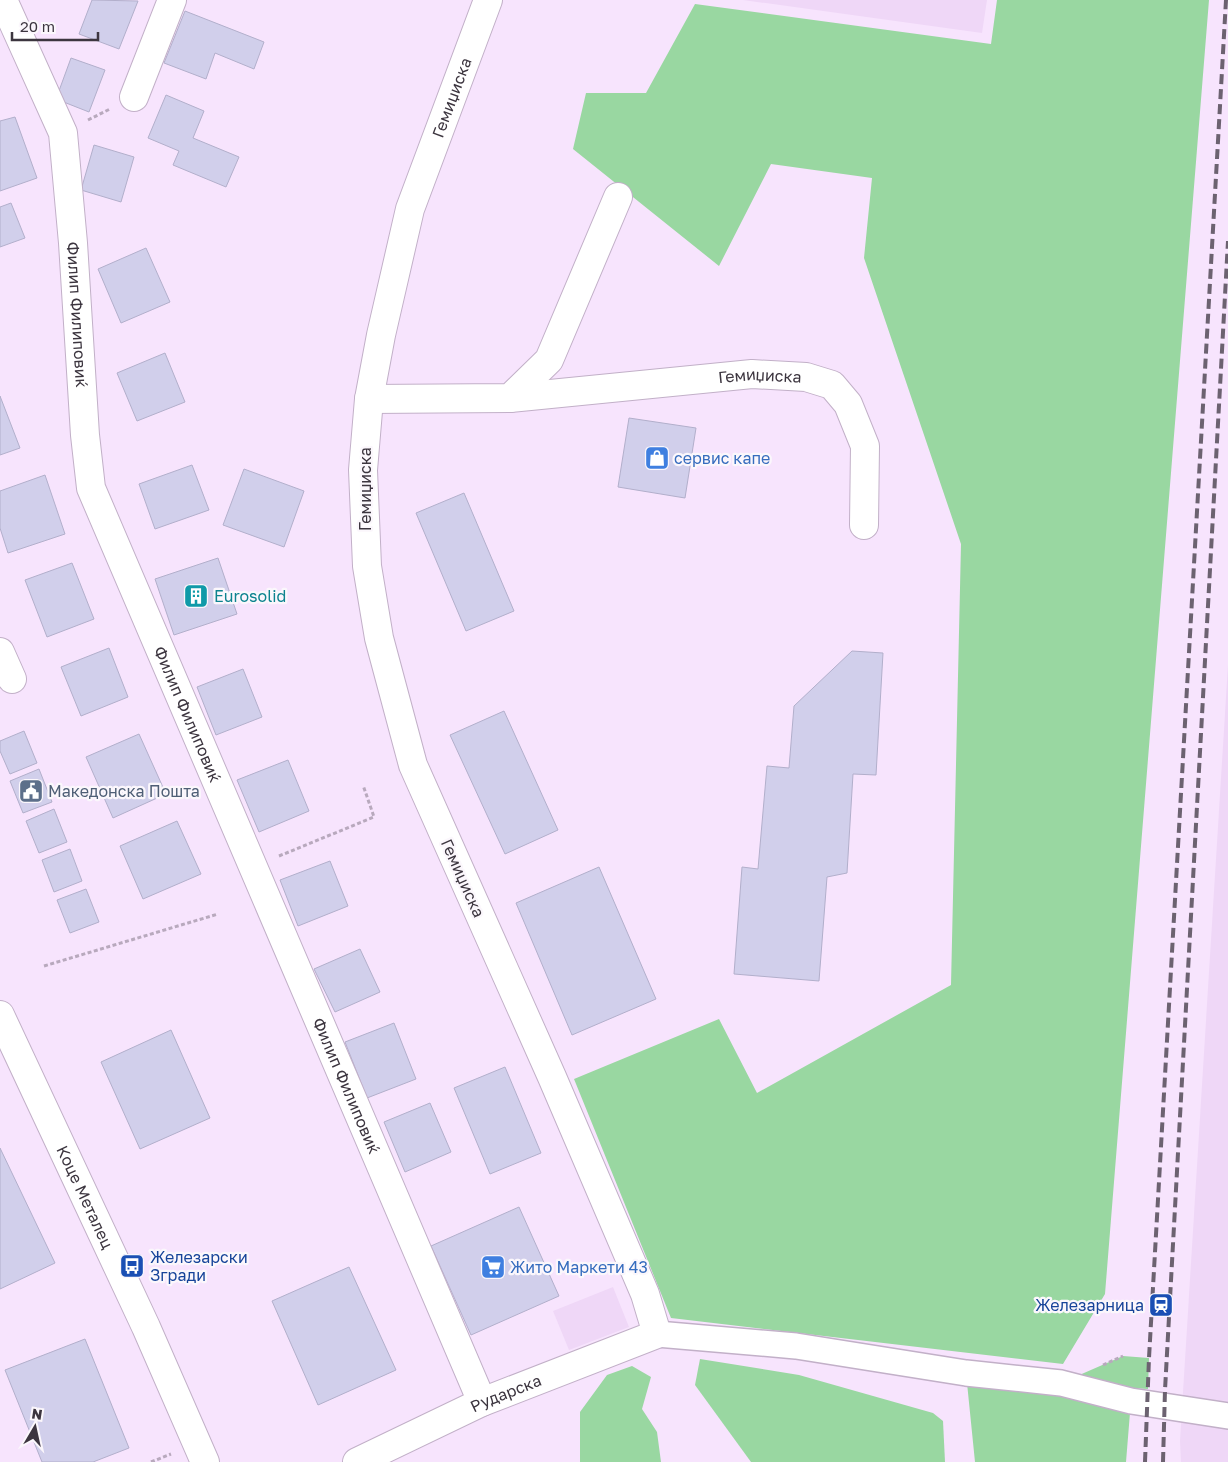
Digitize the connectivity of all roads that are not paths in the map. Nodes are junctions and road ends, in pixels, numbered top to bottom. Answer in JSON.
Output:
{"nodes":[{"id":1,"x":3,"y":0,"type":"edge"},
{"id":2,"x":172,"y":0,"type":"edge"},
{"id":3,"x":488,"y":0,"type":"edge"},
{"id":4,"x":134,"y":97,"type":"road end"},
{"id":5,"x":618,"y":197,"type":"dead end"},
{"id":6,"x":510,"y":398,"type":"junction"},
{"id":7,"x":369,"y":399,"type":"junction"},
{"id":8,"x":864,"y":525,"type":"dead end"},
{"id":9,"x":0,"y":652,"type":"edge"},
{"id":10,"x":12,"y":678,"type":"dead end"},
{"id":11,"x":0,"y":1015,"type":"edge"},
{"id":12,"x":657,"y":1334,"type":"junction"},
{"id":13,"x":482,"y":1402,"type":"junction"},
{"id":14,"x":1228,"y":1416,"type":"edge"},
{"id":15,"x":205,"y":1462,"type":"edge"},
{"id":16,"x":358,"y":1462,"type":"edge"}],
"edges":[{"from":1,"to":13,"type":"street","name":"Филип Филиповиќ"},
{"from":2,"to":4,"type":"street"},
{"from":3,"to":7,"type":"street","name":"Гемиџиска"},
{"from":5,"to":6,"type":"street"},
{"from":6,"to":7,"type":"street","name":"Гемиџиска"},
{"from":6,"to":8,"type":"street","name":"Гемиџиска"},
{"from":7,"to":12,"type":"street","name":"Гемиџиска"},
{"from":9,"to":10,"type":"street"},
{"from":11,"to":15,"type":"street","name":"Коце Металец"},
{"from":12,"to":13,"type":"street","name":"Рударска"},
{"from":12,"to":14,"type":"street"},
{"from":13,"to":16,"type":"street","name":"Рударска"}]}
